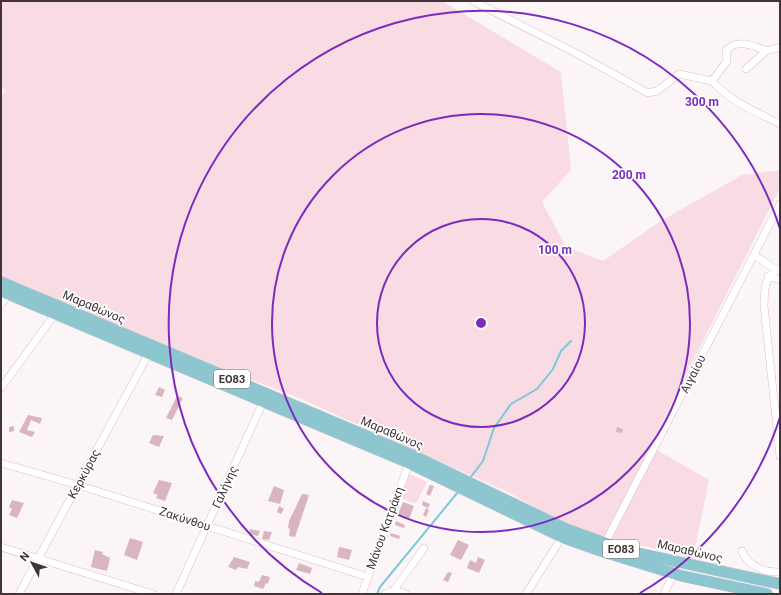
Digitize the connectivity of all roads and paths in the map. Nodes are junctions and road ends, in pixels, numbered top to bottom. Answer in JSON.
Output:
{"nodes":[{"id":1,"x":473,"y":1,"type":"edge"},
{"id":2,"x":780,"y":47,"type":"edge"},
{"id":3,"x":766,"y":51,"type":"junction"},
{"id":4,"x":746,"y":69,"type":"dead end"},
{"id":5,"x":712,"y":81,"type":"junction"},
{"id":6,"x":780,"y":124,"type":"edge"},
{"id":7,"x":780,"y":204,"type":"edge"},
{"id":8,"x":754,"y":255,"type":"junction"},
{"id":9,"x":778,"y":269,"type":"edge"},
{"id":10,"x":768,"y":276,"type":"junction"},
{"id":11,"x":780,"y":280,"type":"edge"},
{"id":12,"x":1,"y":282,"type":"edge"},
{"id":13,"x":5,"y":293,"type":"edge"},
{"id":14,"x":1,"y":304,"type":"edge"},
{"id":15,"x":55,"y":314,"type":"junction"},
{"id":16,"x":149,"y":353,"type":"junction"},
{"id":17,"x":1,"y":388,"type":"edge"},
{"id":18,"x":264,"y":402,"type":"junction"},
{"id":19,"x":780,"y":456,"type":"edge"},
{"id":20,"x":1,"y":463,"type":"edge"},
{"id":21,"x":409,"y":463,"type":"junction"},
{"id":22,"x":78,"y":485,"type":"junction"},
{"id":23,"x":464,"y":485,"type":"junction"},
{"id":24,"x":207,"y":526,"type":"junction"},
{"id":25,"x":562,"y":537,"type":"junction"},
{"id":26,"x":605,"y":543,"type":"junction"},
{"id":27,"x":1,"y":547,"type":"edge"},
{"id":28,"x":424,"y":548,"type":"dead end"},
{"id":29,"x":742,"y":551,"type":"dead end"},
{"id":30,"x":39,"y":557,"type":"junction"},
{"id":31,"x":780,"y":572,"type":"edge"},
{"id":32,"x":368,"y":577,"type":"junction"},
{"id":33,"x":671,"y":579,"type":"dead end"},
{"id":34,"x":780,"y":584,"type":"edge"},
{"id":35,"x":394,"y":590,"type":"junction"},
{"id":36,"x":19,"y":594,"type":"edge"},
{"id":37,"x":153,"y":594,"type":"edge"},
{"id":38,"x":176,"y":594,"type":"edge"},
{"id":39,"x":362,"y":594,"type":"edge"},
{"id":40,"x":385,"y":594,"type":"edge"},
{"id":41,"x":406,"y":594,"type":"edge"},
{"id":42,"x":526,"y":594,"type":"edge"},
{"id":43,"x":664,"y":594,"type":"edge"},
{"id":44,"x":763,"y":594,"type":"edge"}],
"edges":[{"from":1,"to":5,"type":"street"},
{"from":2,"to":3,"type":"street"},
{"from":3,"to":4,"type":"street"},
{"from":3,"to":5,"type":"street"},
{"from":5,"to":6,"type":"street"},
{"from":7,"to":8,"type":"street","name":"Αιγαίου"},
{"from":8,"to":9,"type":"street"},
{"from":8,"to":26,"type":"street","name":"Αιγαίου"},
{"from":9,"to":10,"type":"street"},
{"from":10,"to":11,"type":"street"},
{"from":10,"to":19,"type":"street"},
{"from":12,"to":23,"type":"main road","name":"Μαραθώνος","number":"ΕΟ83"},
{"from":13,"to":14,"type":"street"},
{"from":13,"to":15,"type":"main road","name":"Μαραθώνος","number":"ΕΟ83"},
{"from":15,"to":16,"type":"main road","name":"Μαραθώνος","number":"ΕΟ83"},
{"from":15,"to":17,"type":"street"},
{"from":16,"to":18,"type":"main road","name":"Μαραθώνος","number":"ΕΟ83"},
{"from":16,"to":22,"type":"street","name":"Κερκύρας"},
{"from":18,"to":21,"type":"main road","name":"Μαραθώνος","number":"ΕΟ83"},
{"from":18,"to":24,"type":"street","name":"Γαλήνης"},
{"from":20,"to":22,"type":"street","name":"Ζακύνθου"},
{"from":21,"to":23,"type":"main road","name":"Μαραθώνος","number":"ΕΟ83"},
{"from":21,"to":32,"type":"street","name":"Μάνου Κατράκη"},
{"from":22,"to":24,"type":"street","name":"Ζακύνθου"},
{"from":22,"to":30,"type":"street","name":"Κερκύρας"},
{"from":23,"to":25,"type":"main road","name":"Μαραθώνος","number":"ΕΟ83"},
{"from":23,"to":26,"type":"main road","name":"Μαραθώνος","number":"ΕΟ83"},
{"from":24,"to":32,"type":"street","name":"Ζακύνθου"},
{"from":24,"to":38,"type":"street","name":"Γαλήνης"},
{"from":25,"to":42,"type":"street"},
{"from":25,"to":44,"type":"main road","name":"Μαραθώνος","number":"ΕΟ83"},
{"from":26,"to":34,"type":"main road","name":"Μαραθώνος","number":"ΕΟ83"},
{"from":27,"to":30,"type":"street"},
{"from":28,"to":35,"type":"street"},
{"from":29,"to":31,"type":"street"},
{"from":30,"to":36,"type":"street","name":"Κερκύρας"},
{"from":30,"to":37,"type":"street"},
{"from":32,"to":39,"type":"street","name":"Μάνου Κατράκη"},
{"from":33,"to":43,"type":"street"},
{"from":35,"to":40,"type":"street"},
{"from":35,"to":41,"type":"street"}]}
